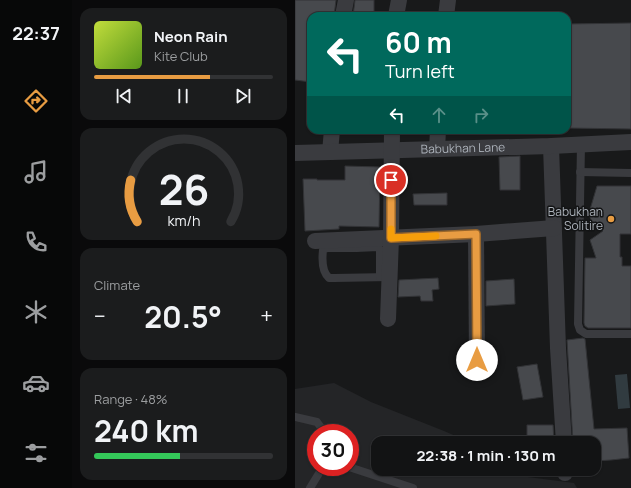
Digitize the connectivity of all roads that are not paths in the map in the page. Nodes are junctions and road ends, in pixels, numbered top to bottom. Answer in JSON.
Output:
{"nodes":[{"id":1,"x":346,"y":0,"type":"edge"},
{"id":2,"x":399,"y":0,"type":"edge"},
{"id":3,"x":448,"y":0,"type":"edge"},
{"id":4,"x":344,"y":12,"type":"edge"},
{"id":5,"x":397,"y":12,"type":"edge"},
{"id":6,"x":446,"y":12,"type":"edge"},
{"id":7,"x":332,"y":134,"type":"edge"},
{"id":8,"x":392,"y":134,"type":"edge"},
{"id":9,"x":439,"y":134,"type":"edge"},
{"id":10,"x":631,"y":142,"type":"edge"},
{"id":11,"x":581,"y":144,"type":"junction"},
{"id":12,"x":551,"y":146,"type":"junction"},
{"id":13,"x":437,"y":149,"type":"junction"},
{"id":14,"x":392,"y":151,"type":"junction"},
{"id":15,"x":330,"y":152,"type":"junction"},
{"id":16,"x":295,"y":153,"type":"edge"},
{"id":17,"x":580,"y":172,"type":"junction"},
{"id":18,"x":631,"y":173,"type":"edge"},
{"id":19,"x":554,"y":228,"type":"junction"},
{"id":20,"x":476,"y":234,"type":"junction"},
{"id":21,"x":391,"y":238,"type":"junction"},
{"id":22,"x":315,"y":241,"type":"dead end"},
{"id":23,"x":356,"y":244,"type":"junction"},
{"id":24,"x":385,"y":277,"type":"junction"},
{"id":25,"x":388,"y":319,"type":"dead end"},
{"id":26,"x":631,"y":334,"type":"edge"},
{"id":27,"x":477,"y":360,"type":"dead end"},
{"id":28,"x":295,"y":417,"type":"edge"},
{"id":29,"x":318,"y":424,"type":"edge"},
{"id":30,"x":564,"y":436,"type":"edge"},
{"id":31,"x":359,"y":470,"type":"edge"},
{"id":32,"x":317,"y":476,"type":"edge"},
{"id":33,"x":310,"y":488,"type":"edge"},
{"id":34,"x":413,"y":488,"type":"edge"}],
"edges":[{"from":1,"to":4,"type":"street"},
{"from":2,"to":5,"type":"street"},
{"from":3,"to":6,"type":"street"},
{"from":7,"to":15,"type":"street"},
{"from":8,"to":14,"type":"street"},
{"from":9,"to":13,"type":"street"},
{"from":10,"to":11,"type":"street","name":"Babukhan Lane"},
{"from":11,"to":12,"type":"street","name":"Babukhan Lane"},
{"from":11,"to":17,"type":"lane"},
{"from":12,"to":13,"type":"street","name":"Babukhan Lane"},
{"from":12,"to":19,"type":"street"},
{"from":13,"to":14,"type":"street","name":"Babukhan Lane"},
{"from":14,"to":15,"type":"street","name":"Babukhan Lane"},
{"from":14,"to":21,"type":"street"},
{"from":15,"to":16,"type":"street","name":"Babukhan Lane"},
{"from":17,"to":18,"type":"lane"},
{"from":17,"to":26,"type":"lane"},
{"from":19,"to":20,"type":"street"},
{"from":19,"to":30,"type":"street"},
{"from":20,"to":21,"type":"street"},
{"from":20,"to":27,"type":"street"},
{"from":21,"to":23,"type":"street"},
{"from":21,"to":24,"type":"street"},
{"from":22,"to":23,"type":"street"},
{"from":23,"to":24,"type":"lane"},
{"from":23,"to":24,"type":"lane"},
{"from":24,"to":25,"type":"street"},
{"from":28,"to":29,"type":"lane"},
{"from":31,"to":34,"type":"lane"},
{"from":32,"to":33,"type":"lane"}]}
